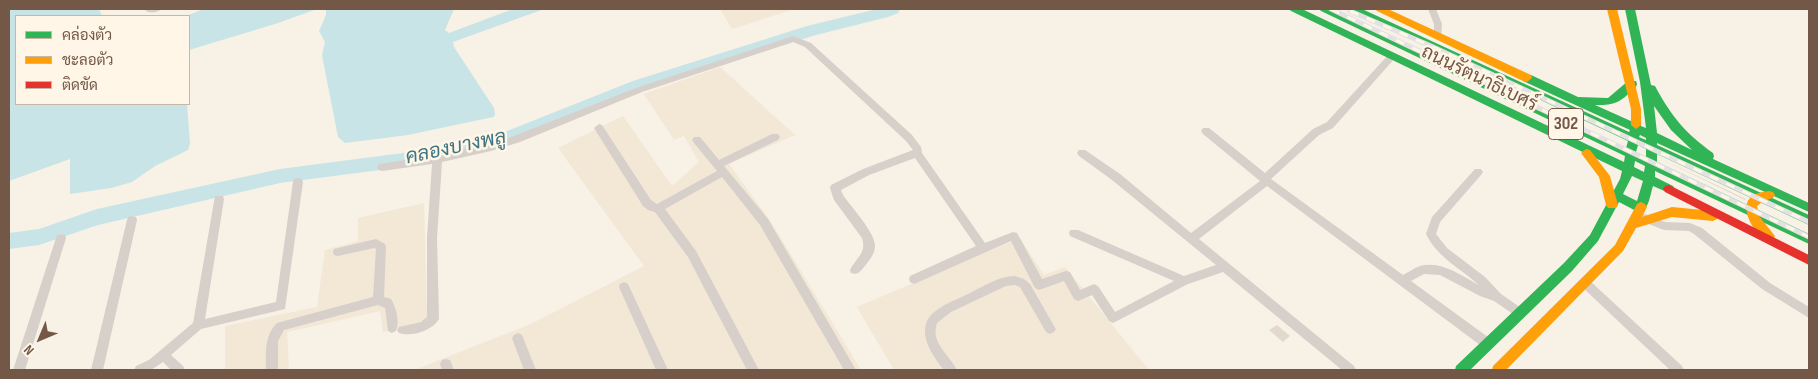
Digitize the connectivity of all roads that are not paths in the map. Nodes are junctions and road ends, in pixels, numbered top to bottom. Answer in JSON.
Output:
{"nodes":[{"id":1,"x":148,"y":9,"type":"edge"},
{"id":2,"x":157,"y":9,"type":"edge"},
{"id":3,"x":1294,"y":9,"type":"edge"},
{"id":4,"x":1324,"y":9,"type":"edge"},
{"id":5,"x":1354,"y":9,"type":"edge"},
{"id":6,"x":1380,"y":9,"type":"edge"},
{"id":7,"x":1432,"y":9,"type":"edge"},
{"id":8,"x":1612,"y":9,"type":"edge"},
{"id":9,"x":1630,"y":9,"type":"edge"},
{"id":10,"x":1438,"y":36,"type":"junction"},
{"id":11,"x":1392,"y":56,"type":"junction"},
{"id":12,"x":1494,"y":63,"type":"junction"},
{"id":13,"x":1644,"y":72,"type":"junction"},
{"id":14,"x":1532,"y":81,"type":"junction"},
{"id":15,"x":1632,"y":84,"type":"junction"},
{"id":16,"x":1467,"y":92,"type":"junction"},
{"id":17,"x":598,"y":128,"type":"dead end"},
{"id":18,"x":1636,"y":129,"type":"junction"},
{"id":19,"x":1206,"y":131,"type":"dead end"},
{"id":20,"x":1651,"y":136,"type":"junction"},
{"id":21,"x":775,"y":137,"type":"dead end"},
{"id":22,"x":698,"y":140,"type":"dead end"},
{"id":23,"x":1571,"y":142,"type":"junction"},
{"id":24,"x":1082,"y":153,"type":"dead end"},
{"id":25,"x":917,"y":154,"type":"junction"},
{"id":26,"x":437,"y":159,"type":"junction"},
{"id":27,"x":382,"y":167,"type":"dead end"},
{"id":28,"x":720,"y":168,"type":"junction"},
{"id":29,"x":1628,"y":169,"type":"junction"},
{"id":30,"x":1478,"y":172,"type":"dead end"},
{"id":31,"x":1266,"y":180,"type":"junction"},
{"id":32,"x":1650,"y":180,"type":"junction"},
{"id":33,"x":298,"y":182,"type":"dead end"},
{"id":34,"x":1754,"y":184,"type":"junction"},
{"id":35,"x":219,"y":199,"type":"dead end"},
{"id":36,"x":1614,"y":200,"type":"junction"},
{"id":37,"x":1793,"y":200,"type":"junction"},
{"id":38,"x":658,"y":208,"type":"junction"},
{"id":39,"x":1809,"y":208,"type":"edge"},
{"id":40,"x":1643,"y":213,"type":"junction"},
{"id":41,"x":132,"y":220,"type":"dead end"},
{"id":42,"x":1728,"y":220,"type":"junction"},
{"id":43,"x":1809,"y":220,"type":"edge"},
{"id":44,"x":1074,"y":233,"type":"dead end"},
{"id":45,"x":61,"y":238,"type":"dead end"},
{"id":46,"x":1809,"y":239,"type":"edge"},
{"id":47,"x":1190,"y":240,"type":"junction"},
{"id":48,"x":983,"y":248,"type":"junction"},
{"id":49,"x":1783,"y":248,"type":"junction"},
{"id":50,"x":338,"y":252,"type":"dead end"},
{"id":51,"x":1809,"y":260,"type":"edge"},
{"id":52,"x":1224,"y":267,"type":"junction"},
{"id":53,"x":855,"y":270,"type":"dead end"},
{"id":54,"x":914,"y":279,"type":"dead end"},
{"id":55,"x":1184,"y":281,"type":"junction"},
{"id":56,"x":1402,"y":281,"type":"junction"},
{"id":57,"x":1585,"y":283,"type":"junction"},
{"id":58,"x":624,"y":287,"type":"dead end"},
{"id":59,"x":1497,"y":297,"type":"junction"},
{"id":60,"x":378,"y":300,"type":"junction"},
{"id":61,"x":1520,"y":313,"type":"junction"},
{"id":62,"x":1809,"y":313,"type":"edge"},
{"id":63,"x":198,"y":325,"type":"junction"},
{"id":64,"x":1050,"y":329,"type":"dead end"},
{"id":65,"x":518,"y":338,"type":"dead end"},
{"id":66,"x":1488,"y":344,"type":"junction"},
{"id":67,"x":163,"y":355,"type":"junction"},
{"id":68,"x":20,"y":370,"type":"edge"},
{"id":69,"x":97,"y":370,"type":"edge"},
{"id":70,"x":140,"y":370,"type":"edge"},
{"id":71,"x":179,"y":370,"type":"edge"},
{"id":72,"x":272,"y":370,"type":"edge"},
{"id":73,"x":530,"y":370,"type":"edge"},
{"id":74,"x":662,"y":370,"type":"edge"},
{"id":75,"x":753,"y":370,"type":"edge"},
{"id":76,"x":850,"y":370,"type":"edge"},
{"id":77,"x":951,"y":370,"type":"edge"},
{"id":78,"x":1350,"y":370,"type":"edge"},
{"id":79,"x":1461,"y":370,"type":"edge"},
{"id":80,"x":1498,"y":370,"type":"edge"},
{"id":81,"x":1678,"y":370,"type":"edge"}],
"edges":[{"from":1,"to":2,"type":"street"},
{"from":3,"to":11,"type":"main road","name":"ถนนรัตนาธิเบศร์","number":"302"},
{"from":4,"to":46,"type":"main road","name":"ถนนรัตนาธิเบศร์","number":"302"},
{"from":5,"to":43,"type":"main road","name":"ถนนรัตนาธิเบศร์","number":"302"},
{"from":6,"to":10,"type":"main road","name":"ถนนรัตนาธิเบศร์","number":"302"},
{"from":7,"to":10,"type":"street"},
{"from":8,"to":15,"type":"main road"},
{"from":9,"to":13,"type":"main road"},
{"from":10,"to":12,"type":"main road","name":"ถนนรัตนาธิเบศร์","number":"302"},
{"from":11,"to":16,"type":"main road","name":"ถนนรัตนาธิเบศร์","number":"302"},
{"from":11,"to":31,"type":"street"},
{"from":12,"to":14,"type":"main road","name":"ถนนรัตนาธิเบศร์","number":"302"},
{"from":12,"to":16,"type":"main road"},
{"from":13,"to":20,"type":"main road"},
{"from":13,"to":34,"type":"main road"},
{"from":14,"to":15,"type":"main road"},
{"from":14,"to":18,"type":"main road","name":"ถนนรัตนาธิเบศร์","number":"302"},
{"from":15,"to":18,"type":"main road"},
{"from":16,"to":23,"type":"main road","name":"ถนนรัตนาธิเบศร์","number":"302"},
{"from":17,"to":38,"type":"street"},
{"from":18,"to":20,"type":"main road","name":"ถนนรัตนาธิเบศร์","number":"302"},
{"from":18,"to":29,"type":"main road"},
{"from":19,"to":31,"type":"street"},
{"from":20,"to":32,"type":"main road"},
{"from":20,"to":34,"type":"main road","name":"ถนนรัตนาธิเบศร์","number":"302"},
{"from":21,"to":28,"type":"street"},
{"from":22,"to":28,"type":"street"},
{"from":23,"to":29,"type":"main road","name":"ถนนรัตนาธิเบศร์","number":"302"},
{"from":23,"to":36,"type":"main road"},
{"from":24,"to":47,"type":"street"},
{"from":25,"to":26,"type":"street"},
{"from":25,"to":48,"type":"street"},
{"from":25,"to":53,"type":"street"},
{"from":26,"to":27,"type":"street"},
{"from":26,"to":60,"type":"street"},
{"from":28,"to":38,"type":"street"},
{"from":28,"to":76,"type":"street"},
{"from":29,"to":32,"type":"main road","name":"ถนนรัตนาธิเบศร์","number":"302"},
{"from":29,"to":36,"type":"main road"},
{"from":30,"to":59,"type":"street"},
{"from":31,"to":47,"type":"street"},
{"from":31,"to":56,"type":"street"},
{"from":32,"to":40,"type":"main road"},
{"from":32,"to":42,"type":"main road","name":"ถนนรัตนาธิเบศร์","number":"302"},
{"from":33,"to":63,"type":"street"},
{"from":34,"to":37,"type":"main road","name":"ถนนรัตนาธิเบศร์","number":"302"},
{"from":35,"to":63,"type":"street"},
{"from":36,"to":40,"type":"main road"},
{"from":36,"to":61,"type":"main road"},
{"from":37,"to":39,"type":"main road","name":"ถนนรัตนาธิเบศร์","number":"302"},
{"from":37,"to":49,"type":"main road"},
{"from":38,"to":75,"type":"street"},
{"from":40,"to":42,"type":"main road"},
{"from":40,"to":57,"type":"main road"},
{"from":40,"to":62,"type":"street"},
{"from":41,"to":69,"type":"street"},
{"from":42,"to":49,"type":"main road","name":"ถนนรัตนาธิเบศร์","number":"302"},
{"from":44,"to":55,"type":"street"},
{"from":45,"to":68,"type":"street"},
{"from":47,"to":52,"type":"street"},
{"from":48,"to":54,"type":"street"},
{"from":48,"to":55,"type":"street"},
{"from":49,"to":51,"type":"main road","name":"ถนนรัตนาธิเบศร์","number":"302"},
{"from":50,"to":60,"type":"street"},
{"from":52,"to":55,"type":"street"},
{"from":52,"to":78,"type":"street"},
{"from":56,"to":59,"type":"street"},
{"from":56,"to":66,"type":"street"},
{"from":57,"to":80,"type":"main road"},
{"from":57,"to":81,"type":"street"},
{"from":58,"to":74,"type":"street"},
{"from":59,"to":61,"type":"street"},
{"from":60,"to":72,"type":"street"},
{"from":61,"to":66,"type":"main road"},
{"from":63,"to":67,"type":"street"},
{"from":64,"to":77,"type":"street"},
{"from":65,"to":73,"type":"street"},
{"from":66,"to":79,"type":"main road"},
{"from":67,"to":70,"type":"street"},
{"from":67,"to":71,"type":"street"}]}
